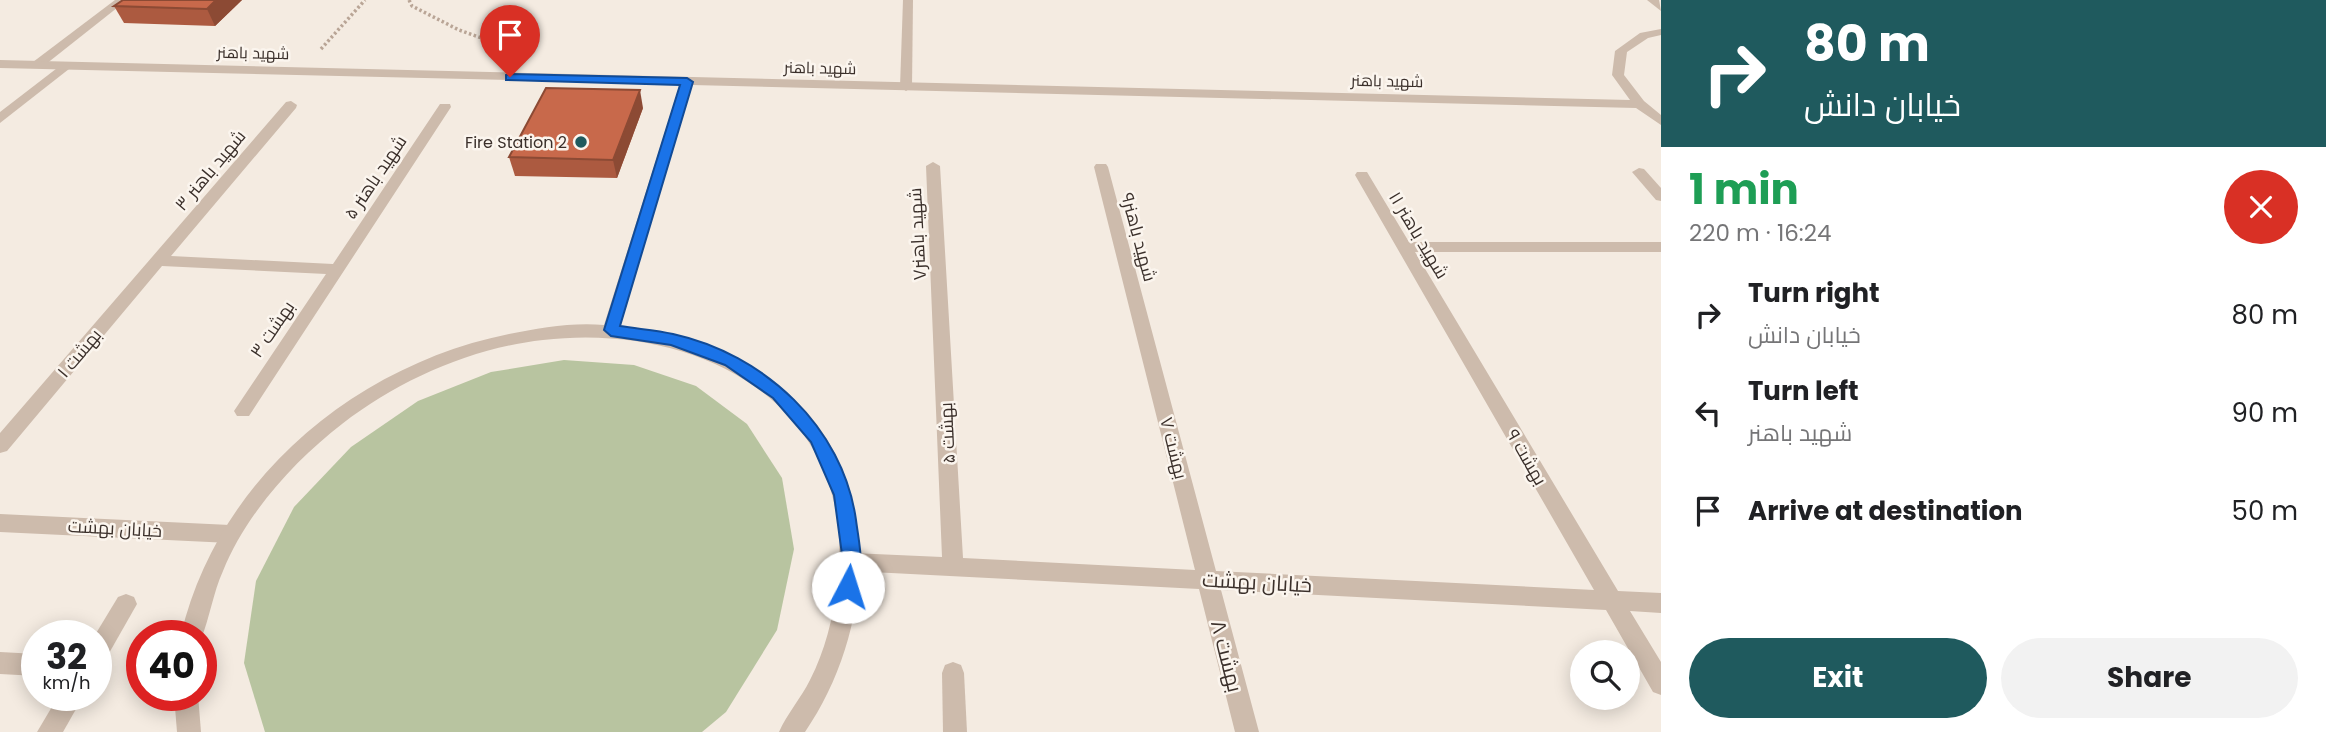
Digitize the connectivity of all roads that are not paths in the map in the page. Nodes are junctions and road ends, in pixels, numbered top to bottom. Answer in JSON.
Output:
{"nodes":[{"id":1,"x":122,"y":0,"type":"edge"},
{"id":2,"x":908,"y":0,"type":"edge"},
{"id":3,"x":1651,"y":0,"type":"edge"},
{"id":4,"x":1661,"y":8,"type":"edge"},
{"id":5,"x":1661,"y":32,"type":"edge"},
{"id":6,"x":0,"y":64,"type":"edge"},
{"id":7,"x":37,"y":65,"type":"junction"},
{"id":8,"x":65,"y":66,"type":"junction"},
{"id":9,"x":687,"y":82,"type":"junction"},
{"id":10,"x":906,"y":87,"type":"junction"},
{"id":11,"x":1639,"y":104,"type":"junction"},
{"id":12,"x":291,"y":105,"type":"dead end"},
{"id":13,"x":446,"y":107,"type":"dead end"},
{"id":14,"x":0,"y":119,"type":"edge"},
{"id":15,"x":1661,"y":121,"type":"edge"},
{"id":16,"x":933,"y":166,"type":"dead end"},
{"id":17,"x":1101,"y":167,"type":"dead end"},
{"id":18,"x":1639,"y":172,"type":"dead end"},
{"id":19,"x":1362,"y":176,"type":"dead end"},
{"id":20,"x":1661,"y":197,"type":"edge"},
{"id":21,"x":1404,"y":247,"type":"junction"},
{"id":22,"x":1661,"y":247,"type":"edge"},
{"id":23,"x":158,"y":261,"type":"junction"},
{"id":24,"x":337,"y":269,"type":"junction"},
{"id":25,"x":940,"y":300,"type":"joint"},
{"id":26,"x":1443,"y":313,"type":"joint"},
{"id":27,"x":1140,"y":316,"type":"joint"},
{"id":28,"x":611,"y":330,"type":"junction"},
{"id":29,"x":243,"y":411,"type":"dead end"},
{"id":30,"x":0,"y":446,"type":"edge"},
{"id":31,"x":0,"y":523,"type":"edge"},
{"id":32,"x":230,"y":534,"type":"junction"},
{"id":33,"x":852,"y":562,"type":"junction"},
{"id":34,"x":953,"y":567,"type":"junction"},
{"id":35,"x":1208,"y":580,"type":"junction"},
{"id":36,"x":1612,"y":600,"type":"junction"},
{"id":37,"x":1661,"y":603,"type":"edge"},
{"id":38,"x":125,"y":604,"type":"dead end"},
{"id":39,"x":195,"y":620,"type":"edge"},
{"id":40,"x":112,"y":626,"type":"edge"},
{"id":41,"x":0,"y":663,"type":"edge"},
{"id":42,"x":21,"y":664,"type":"edge"},
{"id":43,"x":953,"y":673,"type":"dead end"},
{"id":44,"x":1661,"y":684,"type":"edge"},
{"id":45,"x":62,"y":711,"type":"edge"},
{"id":46,"x":187,"y":711,"type":"edge"},
{"id":47,"x":49,"y":732,"type":"edge"},
{"id":48,"x":189,"y":732,"type":"edge"},
{"id":49,"x":791,"y":732,"type":"edge"},
{"id":50,"x":956,"y":732,"type":"edge"},
{"id":51,"x":1247,"y":732,"type":"edge"}],
"edges":[{"from":1,"to":7,"type":"street"},
{"from":2,"to":10,"type":"street"},
{"from":3,"to":4,"type":"street"},
{"from":5,"to":11,"type":"street"},
{"from":6,"to":7,"type":"street","name":"شهید باهنر"},
{"from":7,"to":8,"type":"street","name":"شهید باهنر"},
{"from":8,"to":9,"type":"street","name":"شهید باهنر"},
{"from":8,"to":14,"type":"street"},
{"from":9,"to":10,"type":"street","name":"شهید باهنر"},
{"from":9,"to":28,"type":"street"},
{"from":10,"to":11,"type":"street","name":"شهید باهنر"},
{"from":11,"to":15,"type":"street"},
{"from":12,"to":23,"type":"street","name":"شهید باهنر ۳"},
{"from":13,"to":24,"type":"street","name":"شهید باهنر ۵"},
{"from":16,"to":25,"type":"street","name":"شهید باهنر۷"},
{"from":17,"to":27,"type":"street","name":"شهید باهنر۹"},
{"from":18,"to":20,"type":"street"},
{"from":19,"to":21,"type":"street","name":"شهید باهنر ۱۱"},
{"from":21,"to":22,"type":"street"},
{"from":21,"to":26,"type":"street","name":"شهید باهنر ۱۱"},
{"from":23,"to":24,"type":"street"},
{"from":23,"to":30,"type":"street","name":"بهشت ۱"},
{"from":24,"to":29,"type":"street","name":"بهشت ۳"},
{"from":25,"to":34,"type":"street","name":"بهشت ۵"},
{"from":26,"to":36,"type":"street","name":"بهشت ۹"},
{"from":27,"to":35,"type":"street","name":"بهشت ۷"},
{"from":28,"to":32,"type":"street"},
{"from":28,"to":33,"type":"street"},
{"from":31,"to":32,"type":"street","name":"خیابان بهشت"},
{"from":32,"to":39,"type":"street"},
{"from":33,"to":34,"type":"street","name":"خیابان بهشت"},
{"from":33,"to":49,"type":"street"},
{"from":34,"to":35,"type":"street","name":"خیابان بهشت"},
{"from":35,"to":36,"type":"street","name":"خیابان بهشت"},
{"from":35,"to":51,"type":"street","name":"بهشت ۸"},
{"from":36,"to":37,"type":"street","name":"خیابان بهشت"},
{"from":36,"to":44,"type":"street","name":"بهشت ۹"},
{"from":38,"to":40,"type":"street"},
{"from":41,"to":42,"type":"street"},
{"from":43,"to":50,"type":"street"},
{"from":45,"to":47,"type":"street"},
{"from":46,"to":48,"type":"street"}]}
